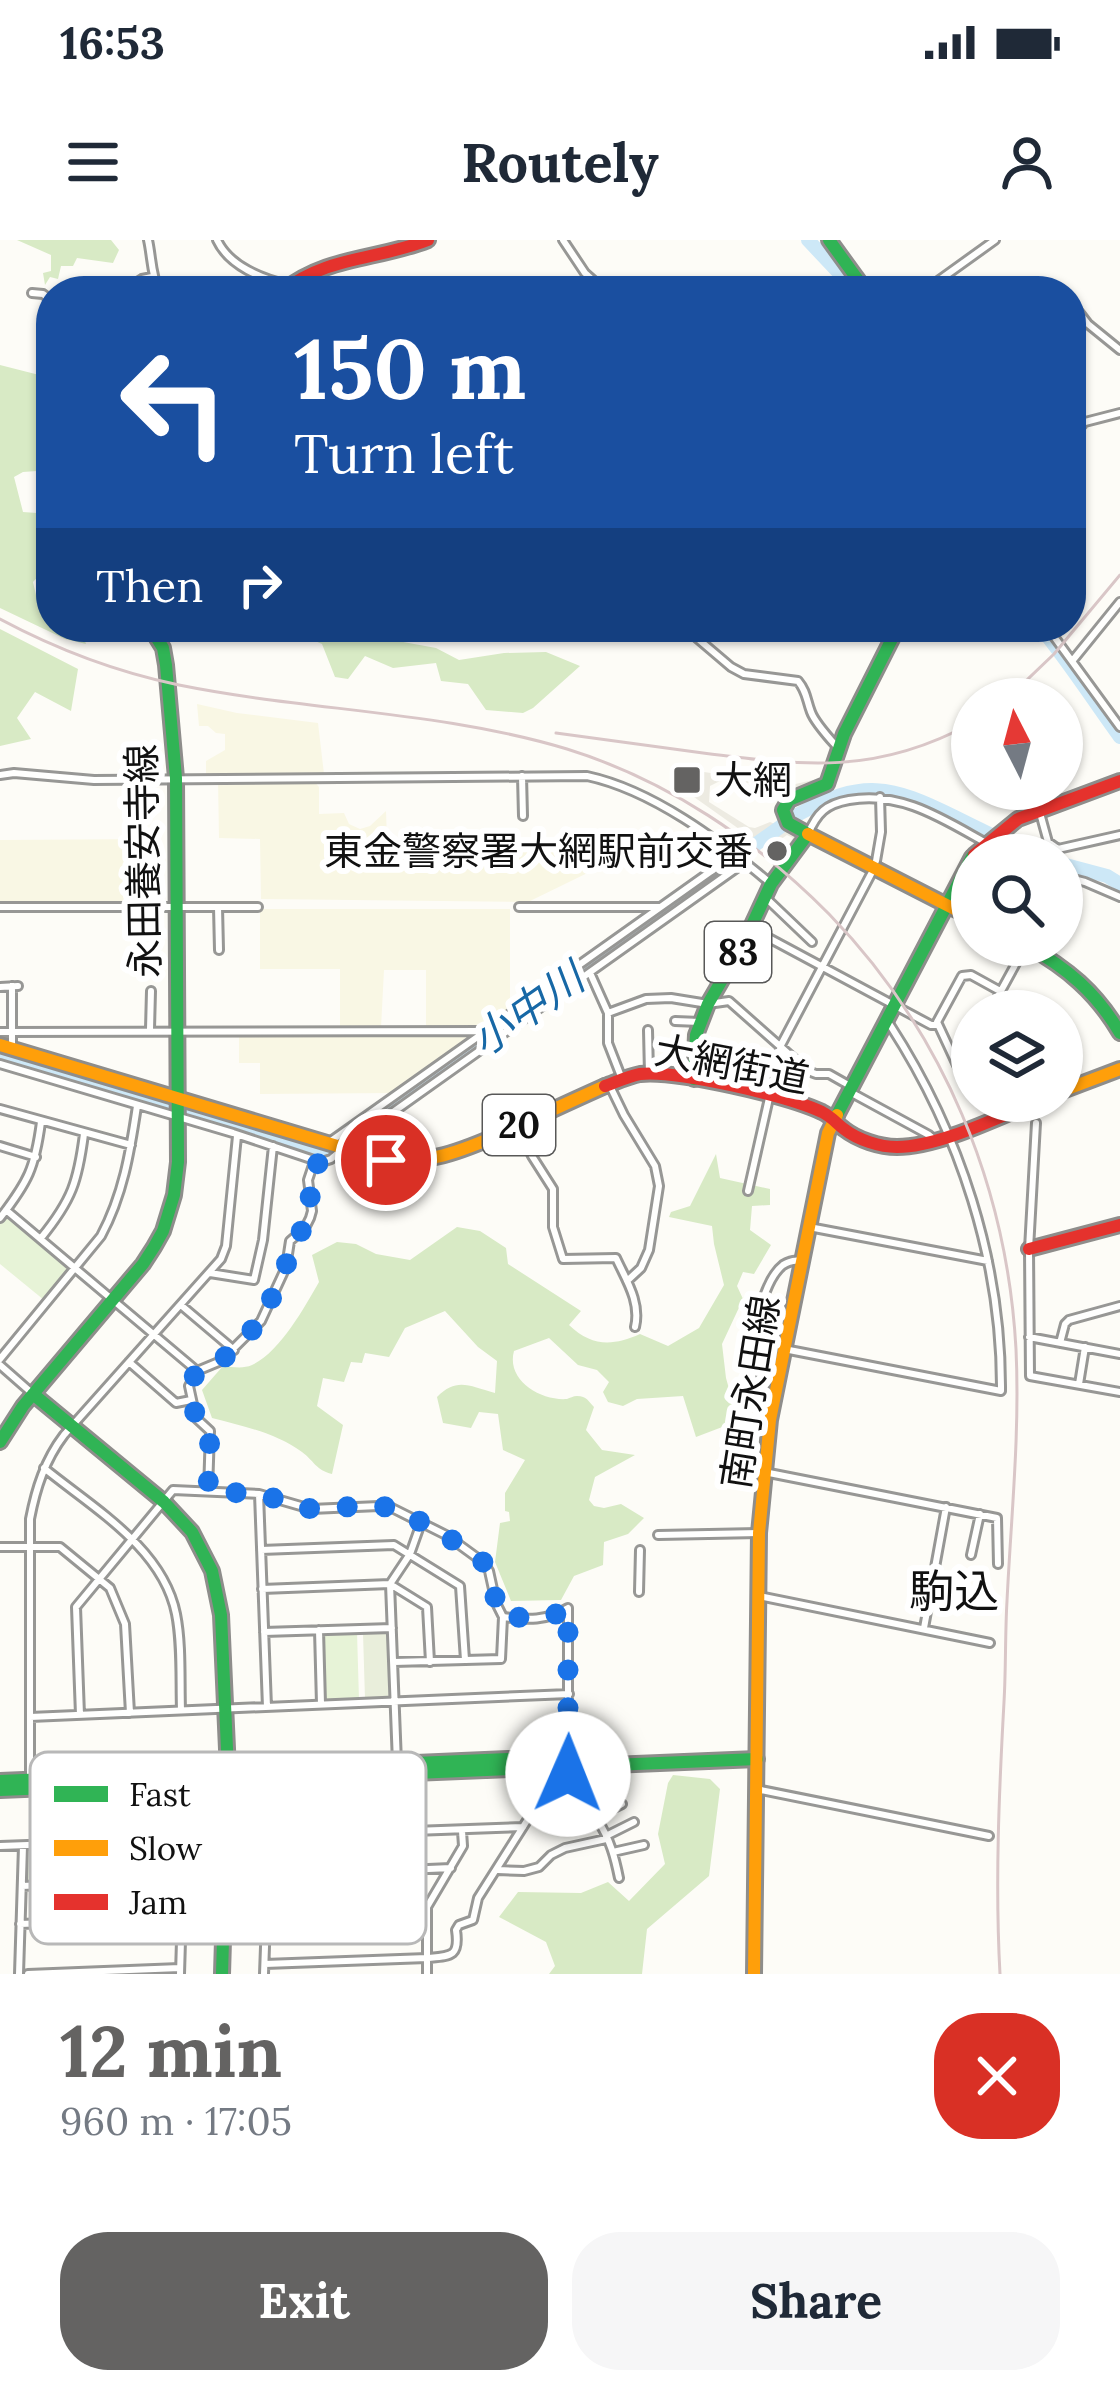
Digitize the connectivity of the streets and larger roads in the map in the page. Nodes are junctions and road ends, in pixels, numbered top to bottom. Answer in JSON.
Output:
{"nodes":[{"id":1,"x":148,"y":240,"type":"edge"},
{"id":2,"x":217,"y":240,"type":"edge"},
{"id":3,"x":428,"y":240,"type":"edge"},
{"id":4,"x":562,"y":240,"type":"edge"},
{"id":5,"x":829,"y":240,"type":"edge"},
{"id":6,"x":995,"y":240,"type":"edge"},
{"id":7,"x":152,"y":276,"type":"edge"},
{"id":8,"x":262,"y":276,"type":"edge"},
{"id":9,"x":302,"y":276,"type":"edge"},
{"id":10,"x":588,"y":276,"type":"edge"},
{"id":11,"x":856,"y":276,"type":"edge"},
{"id":12,"x":945,"y":276,"type":"edge"},
{"id":13,"x":32,"y":293,"type":"dead end"},
{"id":14,"x":36,"y":293,"type":"edge"},
{"id":15,"x":1086,"y":321,"type":"edge"},
{"id":16,"x":1120,"y":350,"type":"edge"},
{"id":17,"x":1120,"y":413,"type":"edge"},
{"id":18,"x":1086,"y":422,"type":"edge"},
{"id":19,"x":1120,"y":602,"type":"edge"},
{"id":20,"x":1116,"y":613,"type":"edge"},
{"id":21,"x":159,"y":642,"type":"edge"},
{"id":22,"x":702,"y":642,"type":"edge"},
{"id":23,"x":891,"y":642,"type":"edge"},
{"id":24,"x":1059,"y":642,"type":"edge"},
{"id":25,"x":1073,"y":660,"type":"junction"},
{"id":26,"x":1120,"y":727,"type":"edge"},
{"id":27,"x":838,"y":748,"type":"junction"},
{"id":28,"x":0,"y":775,"type":"edge"},
{"id":29,"x":523,"y":776,"type":"junction"},
{"id":30,"x":176,"y":778,"type":"junction"},
{"id":31,"x":1120,"y":781,"type":"edge"},
{"id":32,"x":1083,"y":794,"type":"edge"},
{"id":33,"x":880,"y":797,"type":"junction"},
{"id":34,"x":1038,"y":810,"type":"edge"},
{"id":35,"x":1040,"y":810,"type":"edge"},
{"id":36,"x":523,"y":816,"type":"dead end"},
{"id":37,"x":808,"y":834,"type":"junction"},
{"id":38,"x":979,"y":834,"type":"edge"},
{"id":39,"x":997,"y":834,"type":"edge"},
{"id":40,"x":1120,"y":835,"type":"edge"},
{"id":41,"x":733,"y":852,"type":"junction"},
{"id":42,"x":876,"y":861,"type":"dead end"},
{"id":43,"x":746,"y":862,"type":"junction"},
{"id":44,"x":871,"y":874,"type":"dead end"},
{"id":45,"x":1083,"y":881,"type":"edge"},
{"id":46,"x":768,"y":891,"type":"junction"},
{"id":47,"x":951,"y":894,"type":"edge"},
{"id":48,"x":1120,"y":897,"type":"edge"},
{"id":49,"x":945,"y":904,"type":"junction"},
{"id":50,"x":0,"y":907,"type":"edge"},
{"id":51,"x":218,"y":907,"type":"junction"},
{"id":52,"x":258,"y":907,"type":"dead end"},
{"id":53,"x":519,"y":907,"type":"dead end"},
{"id":54,"x":661,"y":907,"type":"junction"},
{"id":55,"x":951,"y":907,"type":"edge"},
{"id":56,"x":176,"y":908,"type":"junction"},
{"id":57,"x":751,"y":928,"type":"junction"},
{"id":58,"x":812,"y":942,"type":"dead end"},
{"id":59,"x":219,"y":950,"type":"dead end"},
{"id":60,"x":1063,"y":966,"type":"edge"},
{"id":61,"x":821,"y":968,"type":"junction"},
{"id":62,"x":590,"y":974,"type":"junction"},
{"id":63,"x":0,"y":987,"type":"edge"},
{"id":64,"x":955,"y":990,"type":"edge"},
{"id":65,"x":996,"y":990,"type":"edge"},
{"id":66,"x":151,"y":991,"type":"dead end"},
{"id":67,"x":951,"y":998,"type":"edge"},
{"id":68,"x":708,"y":1004,"type":"junction"},
{"id":69,"x":893,"y":1006,"type":"junction"},
{"id":70,"x":608,"y":1013,"type":"junction"},
{"id":71,"x":675,"y":1021,"type":"dead end"},
{"id":72,"x":700,"y":1022,"type":"junction"},
{"id":73,"x":885,"y":1022,"type":"junction"},
{"id":74,"x":937,"y":1025,"type":"junction"},
{"id":75,"x":150,"y":1030,"type":"junction"},
{"id":76,"x":647,"y":1030,"type":"dead end"},
{"id":77,"x":176,"y":1031,"type":"junction"},
{"id":78,"x":488,"y":1031,"type":"junction"},
{"id":79,"x":0,"y":1032,"type":"edge"},
{"id":80,"x":14,"y":1032,"type":"junction"},
{"id":81,"x":1120,"y":1034,"type":"edge"},
{"id":82,"x":777,"y":1041,"type":"junction"},
{"id":83,"x":6,"y":1047,"type":"edge"},
{"id":84,"x":951,"y":1054,"type":"edge"},
{"id":85,"x":0,"y":1064,"type":"edge"},
{"id":86,"x":1120,"y":1069,"type":"edge"},
{"id":87,"x":649,"y":1074,"type":"junction"},
{"id":88,"x":694,"y":1079,"type":"junction"},
{"id":89,"x":615,"y":1081,"type":"junction"},
{"id":90,"x":1083,"y":1083,"type":"edge"},
{"id":91,"x":851,"y":1090,"type":"junction"},
{"id":92,"x":768,"y":1095,"type":"junction"},
{"id":93,"x":177,"y":1098,"type":"junction"},
{"id":94,"x":137,"y":1106,"type":"junction"},
{"id":95,"x":0,"y":1109,"type":"edge"},
{"id":96,"x":178,"y":1117,"type":"junction"},
{"id":97,"x":835,"y":1119,"type":"junction"},
{"id":98,"x":41,"y":1122,"type":"junction"},
{"id":99,"x":983,"y":1122,"type":"edge"},
{"id":100,"x":1036,"y":1123,"type":"dead end"},
{"id":101,"x":518,"y":1126,"type":"junction"},
{"id":102,"x":84,"y":1134,"type":"junction"},
{"id":103,"x":237,"y":1136,"type":"junction"},
{"id":104,"x":950,"y":1136,"type":"junction"},
{"id":105,"x":935,"y":1141,"type":"junction"},
{"id":106,"x":131,"y":1145,"type":"junction"},
{"id":107,"x":0,"y":1146,"type":"edge"},
{"id":108,"x":273,"y":1146,"type":"junction"},
{"id":109,"x":335,"y":1146,"type":"junction"},
{"id":110,"x":36,"y":1157,"type":"junction"},
{"id":111,"x":320,"y":1162,"type":"junction"},
{"id":112,"x":748,"y":1191,"type":"dead end"},
{"id":113,"x":7,"y":1210,"type":"junction"},
{"id":114,"x":0,"y":1218,"type":"edge"},
{"id":115,"x":1120,"y":1225,"type":"edge"},
{"id":116,"x":809,"y":1227,"type":"junction"},
{"id":117,"x":41,"y":1238,"type":"junction"},
{"id":118,"x":1029,"y":1250,"type":"junction"},
{"id":119,"x":802,"y":1260,"type":"junction"},
{"id":120,"x":989,"y":1262,"type":"junction"},
{"id":121,"x":76,"y":1268,"type":"junction"},
{"id":122,"x":210,"y":1274,"type":"junction"},
{"id":123,"x":627,"y":1282,"type":"junction"},
{"id":124,"x":113,"y":1300,"type":"junction"},
{"id":125,"x":180,"y":1305,"type":"junction"},
{"id":126,"x":1120,"y":1306,"type":"edge"},
{"id":127,"x":635,"y":1327,"type":"dead end"},
{"id":128,"x":155,"y":1334,"type":"junction"},
{"id":129,"x":1029,"y":1337,"type":"junction"},
{"id":130,"x":1060,"y":1343,"type":"junction"},
{"id":131,"x":1085,"y":1347,"type":"junction"},
{"id":132,"x":784,"y":1349,"type":"junction"},
{"id":133,"x":234,"y":1350,"type":"junction"},
{"id":134,"x":1120,"y":1354,"type":"edge"},
{"id":135,"x":0,"y":1362,"type":"edge"},
{"id":136,"x":129,"y":1362,"type":"junction"},
{"id":137,"x":197,"y":1371,"type":"junction"},
{"id":138,"x":1079,"y":1384,"type":"junction"},
{"id":139,"x":1120,"y":1392,"type":"edge"},
{"id":140,"x":33,"y":1394,"type":"junction"},
{"id":141,"x":191,"y":1400,"type":"junction"},
{"id":142,"x":770,"y":1420,"type":"junction"},
{"id":143,"x":71,"y":1425,"type":"junction"},
{"id":144,"x":0,"y":1442,"type":"edge"},
{"id":145,"x":44,"y":1468,"type":"junction"},
{"id":146,"x":764,"y":1472,"type":"junction"},
{"id":147,"x":208,"y":1491,"type":"junction"},
{"id":148,"x":259,"y":1494,"type":"junction"},
{"id":149,"x":164,"y":1502,"type":"junction"},
{"id":150,"x":946,"y":1507,"type":"junction"},
{"id":151,"x":980,"y":1514,"type":"junction"},
{"id":152,"x":422,"y":1522,"type":"junction"},
{"id":153,"x":759,"y":1533,"type":"junction"},
{"id":154,"x":658,"y":1535,"type":"dead end"},
{"id":155,"x":132,"y":1540,"type":"junction"},
{"id":156,"x":0,"y":1547,"type":"edge"},
{"id":157,"x":29,"y":1548,"type":"junction"},
{"id":158,"x":261,"y":1550,"type":"junction"},
{"id":159,"x":640,"y":1550,"type":"dead end"},
{"id":160,"x":410,"y":1554,"type":"junction"},
{"id":161,"x":971,"y":1555,"type":"dead end"},
{"id":162,"x":998,"y":1564,"type":"dead end"},
{"id":163,"x":99,"y":1579,"type":"junction"},
{"id":164,"x":390,"y":1585,"type":"junction"},
{"id":165,"x":262,"y":1589,"type":"junction"},
{"id":166,"x":639,"y":1592,"type":"dead end"},
{"id":167,"x":759,"y":1596,"type":"junction"},
{"id":168,"x":503,"y":1617,"type":"junction"},
{"id":169,"x":392,"y":1628,"type":"junction"},
{"id":170,"x":923,"y":1629,"type":"junction"},
{"id":171,"x":319,"y":1630,"type":"junction"},
{"id":172,"x":264,"y":1632,"type":"junction"},
{"id":173,"x":990,"y":1643,"type":"dead end"},
{"id":174,"x":464,"y":1660,"type":"junction"},
{"id":175,"x":430,"y":1662,"type":"junction"},
{"id":176,"x":394,"y":1663,"type":"junction"},
{"id":177,"x":568,"y":1694,"type":"junction"},
{"id":178,"x":394,"y":1702,"type":"junction"},
{"id":179,"x":321,"y":1705,"type":"junction"},
{"id":180,"x":267,"y":1706,"type":"junction"},
{"id":181,"x":226,"y":1708,"type":"junction"},
{"id":182,"x":181,"y":1710,"type":"junction"},
{"id":183,"x":130,"y":1713,"type":"junction"},
{"id":184,"x":80,"y":1714,"type":"junction"},
{"id":185,"x":31,"y":1717,"type":"junction"},
{"id":186,"x":30,"y":1752,"type":"edge"},
{"id":187,"x":227,"y":1752,"type":"edge"},
{"id":188,"x":396,"y":1752,"type":"edge"},
{"id":189,"x":757,"y":1759,"type":"junction"},
{"id":190,"x":426,"y":1766,"type":"edge"},
{"id":191,"x":569,"y":1766,"type":"junction"},
{"id":192,"x":543,"y":1767,"type":"junction"},
{"id":193,"x":426,"y":1768,"type":"edge"},
{"id":194,"x":30,"y":1779,"type":"edge"},
{"id":195,"x":0,"y":1780,"type":"edge"},
{"id":196,"x":30,"y":1788,"type":"edge"},
{"id":197,"x":756,"y":1789,"type":"junction"},
{"id":198,"x":0,"y":1790,"type":"edge"},
{"id":199,"x":622,"y":1804,"type":"dead end"},
{"id":200,"x":595,"y":1817,"type":"junction"},
{"id":201,"x":634,"y":1822,"type":"dead end"},
{"id":202,"x":523,"y":1827,"type":"junction"},
{"id":203,"x":462,"y":1830,"type":"junction"},
{"id":204,"x":426,"y":1831,"type":"edge"},
{"id":205,"x":989,"y":1835,"type":"dead end"},
{"id":206,"x":607,"y":1838,"type":"junction"},
{"id":207,"x":644,"y":1845,"type":"dead end"},
{"id":208,"x":0,"y":1846,"type":"edge"},
{"id":209,"x":23,"y":1846,"type":"junction"},
{"id":210,"x":30,"y":1846,"type":"edge"},
{"id":211,"x":613,"y":1852,"type":"junction"},
{"id":212,"x":451,"y":1868,"type":"junction"},
{"id":213,"x":426,"y":1869,"type":"edge"},
{"id":214,"x":498,"y":1870,"type":"junction"},
{"id":215,"x":620,"y":1878,"type":"dead end"},
{"id":216,"x":22,"y":1886,"type":"junction"},
{"id":217,"x":30,"y":1886,"type":"edge"},
{"id":218,"x":428,"y":1906,"type":"joint"},
{"id":219,"x":20,"y":1924,"type":"junction"},
{"id":220,"x":30,"y":1924,"type":"edge"},
{"id":221,"x":223,"y":1944,"type":"edge"},
{"id":222,"x":427,"y":1958,"type":"junction"},
{"id":223,"x":265,"y":1969,"type":"edge"},
{"id":224,"x":180,"y":1971,"type":"edge"},
{"id":225,"x":19,"y":1974,"type":"edge"},
{"id":226,"x":28,"y":1974,"type":"edge"},
{"id":227,"x":222,"y":1974,"type":"edge"},
{"id":228,"x":427,"y":1974,"type":"edge"},
{"id":229,"x":754,"y":1974,"type":"edge"}],
"edges":[{"from":1,"to":7,"type":"street"},
{"from":2,"to":8,"type":"street"},
{"from":3,"to":9,"type":"street"},
{"from":4,"to":10,"type":"street"},
{"from":5,"to":11,"type":"street"},
{"from":6,"to":12,"type":"street"},
{"from":13,"to":14,"type":"street"},
{"from":15,"to":16,"type":"street"},
{"from":17,"to":18,"type":"street"},
{"from":19,"to":20,"type":"street"},
{"from":20,"to":25,"type":"street"},
{"from":21,"to":30,"type":"street","name":"永田養安寺線"},
{"from":22,"to":27,"type":"street"},
{"from":23,"to":27,"type":"street"},
{"from":24,"to":25,"type":"street"},
{"from":25,"to":26,"type":"street"},
{"from":27,"to":37,"type":"street"},
{"from":28,"to":30,"type":"street"},
{"from":29,"to":30,"type":"street"},
{"from":29,"to":36,"type":"street"},
{"from":29,"to":41,"type":"street"},
{"from":30,"to":56,"type":"street","name":"永田養安寺線"},
{"from":31,"to":32,"type":"street","name":"南町永田線"},
{"from":33,"to":37,"type":"street"},
{"from":33,"to":38,"type":"street"},
{"from":33,"to":42,"type":"street"},
{"from":34,"to":39,"type":"street","name":"南町永田線"},
{"from":35,"to":40,"type":"street"},
{"from":37,"to":46,"type":"street","number":"83"},
{"from":37,"to":49,"type":"street"},
{"from":41,"to":43,"type":"street"},
{"from":41,"to":54,"type":"street"},
{"from":43,"to":46,"type":"street"},
{"from":43,"to":62,"type":"street"},
{"from":44,"to":61,"type":"street"},
{"from":45,"to":48,"type":"street"},
{"from":46,"to":57,"type":"street","number":"83"},
{"from":46,"to":58,"type":"street"},
{"from":47,"to":49,"type":"street","name":"南町永田線"},
{"from":49,"to":55,"type":"street"},
{"from":49,"to":69,"type":"street","name":"南町永田線"},
{"from":50,"to":56,"type":"street"},
{"from":51,"to":52,"type":"street"},
{"from":51,"to":56,"type":"street"},
{"from":51,"to":59,"type":"street"},
{"from":53,"to":54,"type":"street"},
{"from":54,"to":78,"type":"street"},
{"from":56,"to":77,"type":"street","name":"永田養安寺線"},
{"from":57,"to":61,"type":"street"},
{"from":57,"to":68,"type":"street","number":"83"},
{"from":60,"to":81,"type":"street"},
{"from":61,"to":69,"type":"street"},
{"from":61,"to":82,"type":"street"},
{"from":62,"to":70,"type":"street"},
{"from":62,"to":109,"type":"street"},
{"from":63,"to":80,"type":"street"},
{"from":64,"to":65,"type":"street"},
{"from":66,"to":75,"type":"street"},
{"from":67,"to":74,"type":"street"},
{"from":68,"to":70,"type":"street"},
{"from":68,"to":72,"type":"street","number":"83"},
{"from":68,"to":82,"type":"street"},
{"from":69,"to":73,"type":"street","name":"南町永田線"},
{"from":69,"to":74,"type":"street"},
{"from":70,"to":89,"type":"street"},
{"from":71,"to":72,"type":"street"},
{"from":72,"to":88,"type":"street","number":"83"},
{"from":73,"to":91,"type":"street","name":"南町永田線"},
{"from":73,"to":104,"type":"street"},
{"from":74,"to":84,"type":"street"},
{"from":75,"to":77,"type":"street"},
{"from":75,"to":80,"type":"street"},
{"from":76,"to":87,"type":"street"},
{"from":77,"to":78,"type":"street"},
{"from":77,"to":93,"type":"street","name":"永田養安寺線"},
{"from":78,"to":109,"type":"street"},
{"from":79,"to":80,"type":"street"},
{"from":80,"to":83,"type":"street"},
{"from":82,"to":91,"type":"street"},
{"from":82,"to":92,"type":"street"},
{"from":83,"to":93,"type":"street","name":"大網街道","number":"20"},
{"from":85,"to":94,"type":"street"},
{"from":86,"to":90,"type":"street"},
{"from":87,"to":88,"type":"street","name":"大網街道","number":"20"},
{"from":87,"to":89,"type":"street","name":"大網街道","number":"20"},
{"from":88,"to":92,"type":"street","name":"大網街道","number":"20"},
{"from":89,"to":101,"type":"street","name":"大網街道","number":"20"},
{"from":89,"to":123,"type":"street"},
{"from":91,"to":97,"type":"street","name":"南町永田線"},
{"from":91,"to":105,"type":"street"},
{"from":92,"to":97,"type":"street","name":"大網街道","number":"20"},
{"from":92,"to":112,"type":"street"},
{"from":93,"to":96,"type":"street","name":"永田養安寺線"},
{"from":93,"to":109,"type":"street","name":"大網街道","number":"20"},
{"from":94,"to":96,"type":"street"},
{"from":94,"to":106,"type":"street"},
{"from":95,"to":98,"type":"street"},
{"from":96,"to":103,"type":"street"},
{"from":96,"to":124,"type":"street","name":"永田養安寺線"},
{"from":97,"to":105,"type":"street","name":"大網街道","number":"20"},
{"from":97,"to":116,"type":"street","name":"南町永田線"},
{"from":98,"to":102,"type":"street"},
{"from":98,"to":110,"type":"street"},
{"from":99,"to":104,"type":"street","name":"大網街道","number":"20"},
{"from":100,"to":118,"type":"street"},
{"from":101,"to":109,"type":"street","name":"大網街道","number":"20"},
{"from":101,"to":123,"type":"street"},
{"from":102,"to":106,"type":"street"},
{"from":102,"to":117,"type":"street"},
{"from":103,"to":108,"type":"street"},
{"from":103,"to":122,"type":"street"},
{"from":104,"to":105,"type":"street","name":"大網街道","number":"20"},
{"from":104,"to":120,"type":"street"},
{"from":106,"to":121,"type":"street"},
{"from":107,"to":110,"type":"street"},
{"from":108,"to":111,"type":"street"},
{"from":108,"to":122,"type":"street"},
{"from":109,"to":111,"type":"street"},
{"from":110,"to":113,"type":"street"},
{"from":111,"to":133,"type":"street"},
{"from":113,"to":114,"type":"street"},
{"from":113,"to":117,"type":"street"},
{"from":115,"to":118,"type":"street"},
{"from":116,"to":119,"type":"street","name":"南町永田線"},
{"from":116,"to":120,"type":"street"},
{"from":117,"to":121,"type":"street"},
{"from":118,"to":129,"type":"street"},
{"from":119,"to":132,"type":"street","name":"南町永田線"},
{"from":119,"to":142,"type":"street"},
{"from":120,"to":132,"type":"street"},
{"from":121,"to":124,"type":"street"},
{"from":121,"to":135,"type":"street"},
{"from":122,"to":125,"type":"street"},
{"from":123,"to":127,"type":"street"},
{"from":124,"to":128,"type":"street"},
{"from":124,"to":140,"type":"street","name":"永田養安寺線"},
{"from":125,"to":128,"type":"street"},
{"from":125,"to":133,"type":"street"},
{"from":126,"to":130,"type":"street"},
{"from":128,"to":136,"type":"street"},
{"from":128,"to":137,"type":"street"},
{"from":129,"to":130,"type":"street"},
{"from":129,"to":138,"type":"street"},
{"from":130,"to":131,"type":"street"},
{"from":131,"to":134,"type":"street"},
{"from":131,"to":138,"type":"street"},
{"from":132,"to":142,"type":"street","name":"南町永田線"},
{"from":133,"to":137,"type":"street"},
{"from":135,"to":140,"type":"street"},
{"from":136,"to":141,"type":"street"},
{"from":136,"to":143,"type":"street"},
{"from":137,"to":141,"type":"street"},
{"from":138,"to":139,"type":"street"},
{"from":140,"to":143,"type":"street"},
{"from":140,"to":144,"type":"street","name":"永田養安寺線"},
{"from":141,"to":147,"type":"street"},
{"from":142,"to":146,"type":"street","name":"南町永田線"},
{"from":143,"to":145,"type":"street"},
{"from":143,"to":149,"type":"street"},
{"from":145,"to":155,"type":"street"},
{"from":145,"to":157,"type":"street"},
{"from":146,"to":150,"type":"street"},
{"from":146,"to":153,"type":"street","name":"南町永田線"},
{"from":147,"to":148,"type":"street"},
{"from":147,"to":149,"type":"street"},
{"from":148,"to":152,"type":"street"},
{"from":148,"to":158,"type":"street"},
{"from":149,"to":155,"type":"street"},
{"from":149,"to":181,"type":"street"},
{"from":150,"to":151,"type":"street"},
{"from":150,"to":170,"type":"street"},
{"from":151,"to":161,"type":"street"},
{"from":151,"to":162,"type":"street"},
{"from":152,"to":160,"type":"street"},
{"from":152,"to":168,"type":"street"},
{"from":153,"to":154,"type":"street"},
{"from":153,"to":167,"type":"street","name":"南町永田線"},
{"from":155,"to":163,"type":"street"},
{"from":155,"to":182,"type":"street"},
{"from":156,"to":157,"type":"street"},
{"from":157,"to":163,"type":"street"},
{"from":157,"to":185,"type":"street"},
{"from":158,"to":160,"type":"street"},
{"from":158,"to":165,"type":"street"},
{"from":159,"to":166,"type":"street"},
{"from":160,"to":164,"type":"street"},
{"from":160,"to":174,"type":"street"},
{"from":163,"to":183,"type":"street"},
{"from":163,"to":184,"type":"street"},
{"from":164,"to":165,"type":"street"},
{"from":164,"to":169,"type":"street"},
{"from":164,"to":175,"type":"street"},
{"from":165,"to":172,"type":"street"},
{"from":167,"to":170,"type":"street"},
{"from":167,"to":189,"type":"street","name":"南町永田線"},
{"from":168,"to":174,"type":"street"},
{"from":168,"to":177,"type":"street"},
{"from":169,"to":171,"type":"street"},
{"from":169,"to":176,"type":"street"},
{"from":170,"to":173,"type":"street"},
{"from":171,"to":172,"type":"street"},
{"from":171,"to":179,"type":"street"},
{"from":172,"to":180,"type":"street"},
{"from":174,"to":175,"type":"street"},
{"from":175,"to":176,"type":"street"},
{"from":176,"to":178,"type":"street"},
{"from":177,"to":178,"type":"street"},
{"from":177,"to":191,"type":"street"},
{"from":178,"to":179,"type":"street"},
{"from":178,"to":188,"type":"street"},
{"from":179,"to":180,"type":"street"},
{"from":180,"to":181,"type":"street"},
{"from":181,"to":182,"type":"street"},
{"from":181,"to":187,"type":"street"},
{"from":182,"to":183,"type":"street"},
{"from":183,"to":184,"type":"street"},
{"from":184,"to":185,"type":"street"},
{"from":185,"to":186,"type":"street"},
{"from":189,"to":191,"type":"street"},
{"from":189,"to":197,"type":"street","name":"南町永田線"},
{"from":190,"to":191,"type":"street"},
{"from":191,"to":192,"type":"street"},
{"from":191,"to":200,"type":"street"},
{"from":192,"to":193,"type":"street"},
{"from":192,"to":202,"type":"street"},
{"from":194,"to":195,"type":"street"},
{"from":196,"to":198,"type":"street"},
{"from":197,"to":205,"type":"street"},
{"from":197,"to":229,"type":"street","name":"南町永田線"},
{"from":199,"to":200,"type":"street"},
{"from":200,"to":206,"type":"street"},
{"from":201,"to":206,"type":"street"},
{"from":202,"to":203,"type":"street"},
{"from":202,"to":214,"type":"street"},
{"from":203,"to":204,"type":"street"},
{"from":203,"to":212,"type":"street"},
{"from":206,"to":211,"type":"street"},
{"from":206,"to":214,"type":"street"},
{"from":207,"to":211,"type":"street"},
{"from":208,"to":209,"type":"street"},
{"from":209,"to":210,"type":"street"},
{"from":209,"to":216,"type":"street"},
{"from":211,"to":215,"type":"street"},
{"from":212,"to":213,"type":"street"},
{"from":212,"to":218,"type":"street"},
{"from":214,"to":222,"type":"street"},
{"from":216,"to":217,"type":"street"},
{"from":216,"to":219,"type":"street"},
{"from":218,"to":222,"type":"street"},
{"from":219,"to":220,"type":"street"},
{"from":219,"to":225,"type":"street"},
{"from":221,"to":227,"type":"street"},
{"from":222,"to":223,"type":"street"},
{"from":222,"to":228,"type":"street"},
{"from":224,"to":226,"type":"street"}]}
